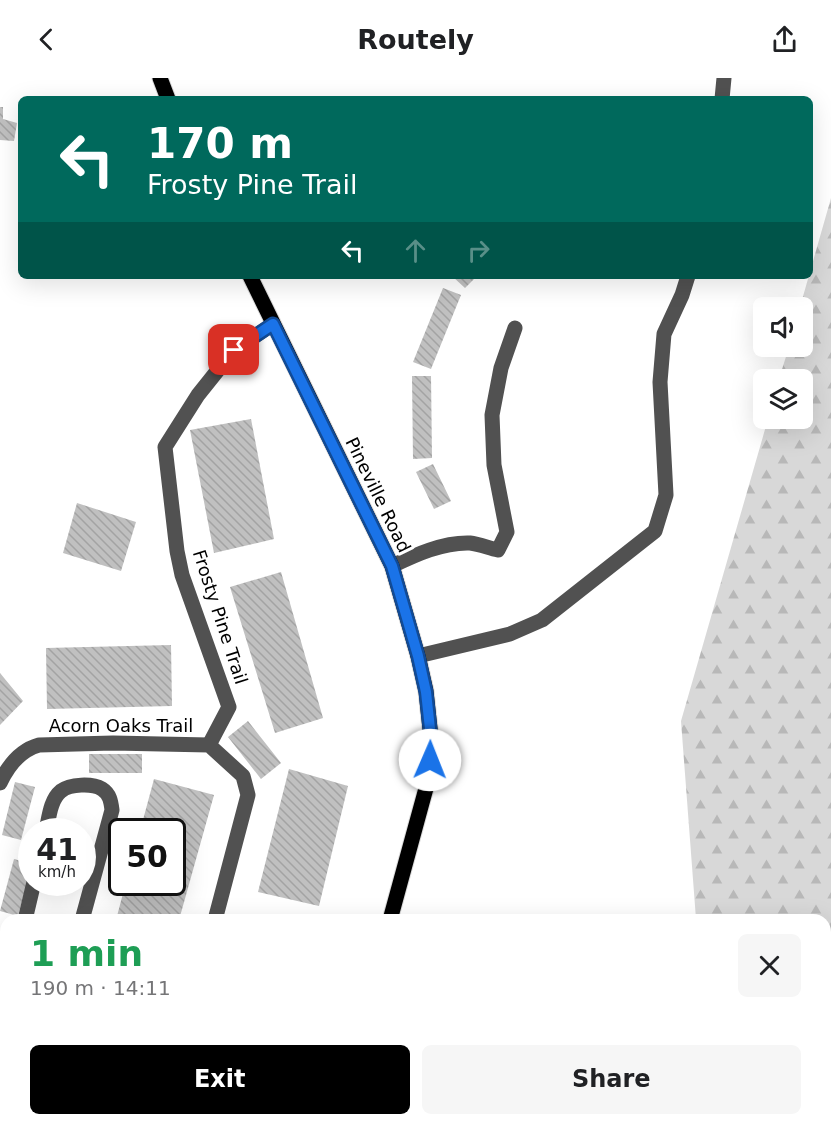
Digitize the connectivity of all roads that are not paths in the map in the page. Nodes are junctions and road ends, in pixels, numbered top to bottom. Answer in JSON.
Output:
{"nodes":[{"id":1,"x":160,"y":78,"type":"edge"},
{"id":2,"x":724,"y":78,"type":"edge"},
{"id":3,"x":167,"y":96,"type":"edge"},
{"id":4,"x":722,"y":96,"type":"edge"},
{"id":5,"x":251,"y":279,"type":"edge"},
{"id":6,"x":687,"y":279,"type":"edge"},
{"id":7,"x":273,"y":324,"type":"junction"},
{"id":8,"x":515,"y":328,"type":"dead end"},
{"id":9,"x":392,"y":566,"type":"junction"},
{"id":10,"x":418,"y":656,"type":"junction"},
{"id":11,"x":209,"y":746,"type":"junction"},
{"id":12,"x":0,"y":783,"type":"edge"},
{"id":13,"x":49,"y":818,"type":"edge"},
{"id":14,"x":96,"y":869,"type":"edge"},
{"id":15,"x":31,"y":896,"type":"edge"},
{"id":16,"x":89,"y":896,"type":"edge"},
{"id":17,"x":26,"y":914,"type":"edge"},
{"id":18,"x":84,"y":914,"type":"edge"},
{"id":19,"x":217,"y":914,"type":"edge"},
{"id":20,"x":392,"y":914,"type":"edge"}],
"edges":[{"from":1,"to":3,"type":"main road"},
{"from":2,"to":4,"type":"street"},
{"from":5,"to":7,"type":"main road","name":"Pineville Road"},
{"from":6,"to":10,"type":"street"},
{"from":7,"to":9,"type":"main road","name":"Pineville Road"},
{"from":7,"to":11,"type":"street","name":"Frosty Pine Trail"},
{"from":8,"to":9,"type":"street"},
{"from":9,"to":10,"type":"main road","name":"Pineville Road"},
{"from":10,"to":20,"type":"main road","name":"Pineville Road"},
{"from":11,"to":12,"type":"street","name":"Acorn Oaks Trail"},
{"from":11,"to":19,"type":"street","name":"Acorn Oaks Trail"},
{"from":13,"to":14,"type":"street"},
{"from":15,"to":17,"type":"street"},
{"from":16,"to":18,"type":"street"}]}
